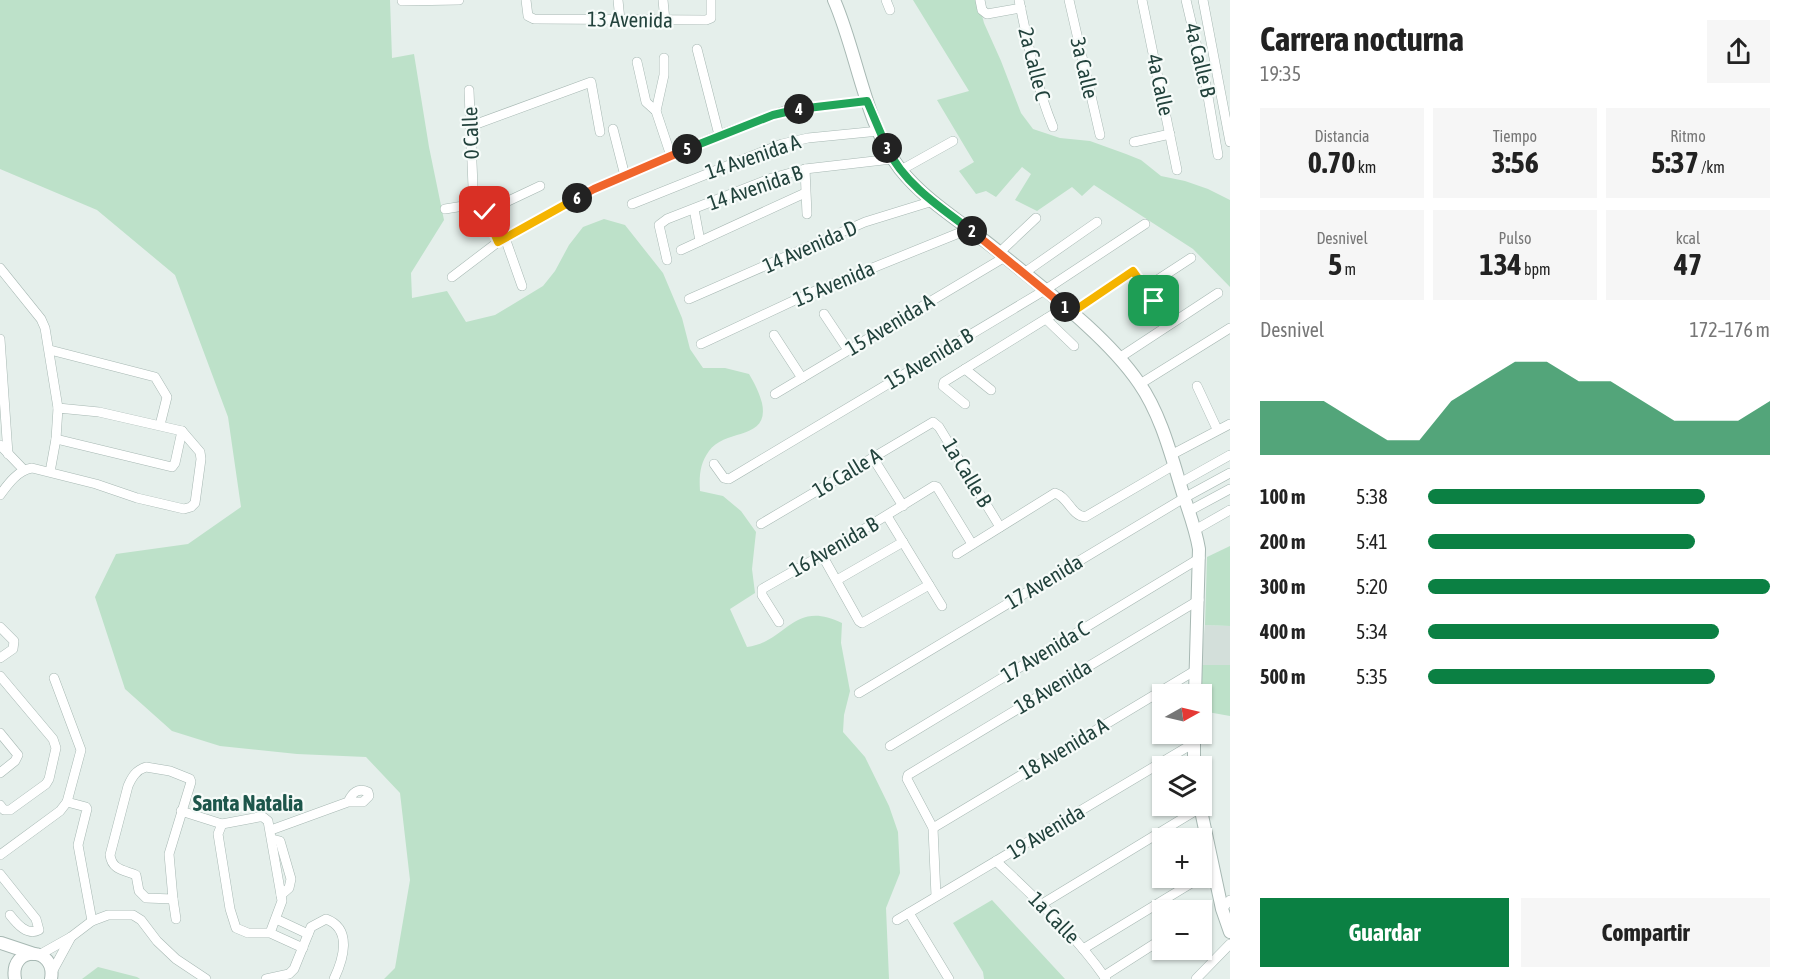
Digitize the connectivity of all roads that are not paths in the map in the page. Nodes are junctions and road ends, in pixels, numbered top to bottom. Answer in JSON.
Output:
{"nodes":[{"id":1,"x":438,"y":0,"type":"edge"},
{"id":2,"x":459,"y":0,"type":"edge"},
{"id":3,"x":526,"y":0,"type":"edge"},
{"id":4,"x":618,"y":0,"type":"edge"},
{"id":5,"x":663,"y":0,"type":"edge"},
{"id":6,"x":711,"y":0,"type":"edge"},
{"id":7,"x":835,"y":0,"type":"edge"},
{"id":8,"x":886,"y":0,"type":"edge"},
{"id":9,"x":980,"y":0,"type":"edge"},
{"id":10,"x":1069,"y":0,"type":"edge"},
{"id":11,"x":1142,"y":0,"type":"edge"},
{"id":12,"x":1186,"y":0,"type":"edge"},
{"id":13,"x":1203,"y":0,"type":"edge"},
{"id":14,"x":402,"y":1,"type":"edge"},
{"id":15,"x":1020,"y":4,"type":"edge"},
{"id":16,"x":890,"y":10,"type":"dead end"},
{"id":17,"x":620,"y":20,"type":"junction"},
{"id":18,"x":665,"y":21,"type":"junction"},
{"id":19,"x":697,"y":50,"type":"dead end"},
{"id":20,"x":663,"y":58,"type":"dead end"},
{"id":21,"x":637,"y":62,"type":"dead end"},
{"id":22,"x":469,"y":90,"type":"dead end"},
{"id":23,"x":867,"y":101,"type":"junction"},
{"id":24,"x":656,"y":111,"type":"junction"},
{"id":25,"x":471,"y":126,"type":"junction"},
{"id":26,"x":1053,"y":127,"type":"dead end"},
{"id":27,"x":612,"y":129,"type":"dead end"},
{"id":28,"x":879,"y":131,"type":"junction"},
{"id":29,"x":600,"y":132,"type":"dead end"},
{"id":30,"x":1170,"y":134,"type":"junction"},
{"id":31,"x":719,"y":135,"type":"junction"},
{"id":32,"x":1100,"y":135,"type":"dead end"},
{"id":33,"x":953,"y":141,"type":"dead end"},
{"id":34,"x":1134,"y":142,"type":"dead end"},
{"id":35,"x":1230,"y":142,"type":"edge"},
{"id":36,"x":1218,"y":155,"type":"dead end"},
{"id":37,"x":671,"y":156,"type":"junction"},
{"id":38,"x":892,"y":159,"type":"junction"},
{"id":39,"x":805,"y":169,"type":"junction"},
{"id":40,"x":901,"y":170,"type":"junction"},
{"id":41,"x":1177,"y":170,"type":"dead end"},
{"id":42,"x":625,"y":176,"type":"junction"},
{"id":43,"x":540,"y":186,"type":"dead end"},
{"id":44,"x":805,"y":193,"type":"junction"},
{"id":45,"x":933,"y":201,"type":"junction"},
{"id":46,"x":632,"y":204,"type":"dead end"},
{"id":47,"x":483,"y":208,"type":"junction"},
{"id":48,"x":445,"y":209,"type":"dead end"},
{"id":49,"x":694,"y":209,"type":"junction"},
{"id":50,"x":807,"y":214,"type":"dead end"},
{"id":51,"x":1036,"y":218,"type":"dead end"},
{"id":52,"x":1097,"y":222,"type":"dead end"},
{"id":53,"x":1145,"y":224,"type":"dead end"},
{"id":54,"x":969,"y":229,"type":"junction"},
{"id":55,"x":502,"y":240,"type":"junction"},
{"id":56,"x":700,"y":241,"type":"junction"},
{"id":57,"x":681,"y":250,"type":"dead end"},
{"id":58,"x":1002,"y":255,"type":"junction"},
{"id":59,"x":1191,"y":258,"type":"dead end"},
{"id":60,"x":668,"y":260,"type":"dead end"},
{"id":61,"x":0,"y":268,"type":"edge"},
{"id":62,"x":1024,"y":273,"type":"junction"},
{"id":63,"x":452,"y":277,"type":"dead end"},
{"id":64,"x":522,"y":286,"type":"dead end"},
{"id":65,"x":1145,"y":288,"type":"junction"},
{"id":66,"x":1045,"y":290,"type":"junction"},
{"id":67,"x":1218,"y":293,"type":"dead end"},
{"id":68,"x":689,"y":299,"type":"dead end"},
{"id":69,"x":1154,"y":301,"type":"dead end"},
{"id":70,"x":1068,"y":310,"type":"junction"},
{"id":71,"x":824,"y":314,"type":"dead end"},
{"id":72,"x":1046,"y":319,"type":"junction"},
{"id":73,"x":1230,"y":328,"type":"edge"},
{"id":74,"x":774,"y":335,"type":"dead end"},
{"id":75,"x":0,"y":339,"type":"edge"},
{"id":76,"x":701,"y":344,"type":"dead end"},
{"id":77,"x":1074,"y":346,"type":"dead end"},
{"id":78,"x":50,"y":350,"type":"junction"},
{"id":79,"x":848,"y":350,"type":"junction"},
{"id":80,"x":1119,"y":358,"type":"junction"},
{"id":81,"x":1,"y":364,"type":"edge"},
{"id":82,"x":965,"y":369,"type":"junction"},
{"id":83,"x":802,"y":378,"type":"junction"},
{"id":84,"x":1140,"y":384,"type":"junction"},
{"id":85,"x":1197,"y":386,"type":"dead end"},
{"id":86,"x":991,"y":390,"type":"dead end"},
{"id":87,"x":775,"y":394,"type":"dead end"},
{"id":88,"x":2,"y":400,"type":"edge"},
{"id":89,"x":965,"y":404,"type":"dead end"},
{"id":90,"x":58,"y":408,"type":"junction"},
{"id":91,"x":933,"y":422,"type":"joint"},
{"id":92,"x":1230,"y":424,"type":"edge"},
{"id":93,"x":160,"y":425,"type":"junction"},
{"id":94,"x":1217,"y":429,"type":"junction"},
{"id":95,"x":182,"y":431,"type":"junction"},
{"id":96,"x":56,"y":439,"type":"junction"},
{"id":97,"x":0,"y":445,"type":"edge"},
{"id":98,"x":8,"y":454,"type":"junction"},
{"id":99,"x":1230,"y":455,"type":"edge"},
{"id":100,"x":873,"y":458,"type":"junction"},
{"id":101,"x":1172,"y":460,"type":"junction"},
{"id":102,"x":714,"y":464,"type":"dead end"},
{"id":103,"x":24,"y":470,"type":"junction"},
{"id":104,"x":50,"y":472,"type":"junction"},
{"id":105,"x":1230,"y":473,"type":"edge"},
{"id":106,"x":1180,"y":483,"type":"junction"},
{"id":107,"x":1230,"y":489,"type":"edge"},
{"id":108,"x":0,"y":495,"type":"edge"},
{"id":109,"x":1184,"y":498,"type":"junction"},
{"id":110,"x":903,"y":506,"type":"junction"},
{"id":111,"x":1230,"y":510,"type":"edge"},
{"id":112,"x":1189,"y":511,"type":"junction"},
{"id":113,"x":887,"y":516,"type":"junction"},
{"id":114,"x":761,"y":524,"type":"dead end"},
{"id":115,"x":1000,"y":527,"type":"junction"},
{"id":116,"x":1195,"y":530,"type":"junction"},
{"id":117,"x":903,"y":542,"type":"junction"},
{"id":118,"x":972,"y":544,"type":"junction"},
{"id":119,"x":957,"y":554,"type":"dead end"},
{"id":120,"x":822,"y":555,"type":"junction"},
{"id":121,"x":1200,"y":558,"type":"junction"},
{"id":122,"x":837,"y":580,"type":"junction"},
{"id":123,"x":929,"y":585,"type":"junction"},
{"id":124,"x":1199,"y":600,"type":"junction"},
{"id":125,"x":942,"y":606,"type":"dead end"},
{"id":126,"x":779,"y":622,"type":"dead end"},
{"id":127,"x":0,"y":627,"type":"edge"},
{"id":128,"x":0,"y":658,"type":"edge"},
{"id":129,"x":1196,"y":670,"type":"junction"},
{"id":130,"x":54,"y":678,"type":"dead end"},
{"id":131,"x":2,"y":681,"type":"edge"},
{"id":132,"x":1195,"y":684,"type":"edge"},
{"id":133,"x":859,"y":693,"type":"dead end"},
{"id":134,"x":0,"y":733,"type":"edge"},
{"id":135,"x":1184,"y":744,"type":"edge"},
{"id":136,"x":890,"y":746,"type":"dead end"},
{"id":137,"x":0,"y":773,"type":"edge"},
{"id":138,"x":67,"y":802,"type":"junction"},
{"id":139,"x":348,"y":802,"type":"dead end"},
{"id":140,"x":0,"y":805,"type":"edge"},
{"id":141,"x":182,"y":812,"type":"junction"},
{"id":142,"x":1185,"y":816,"type":"edge"},
{"id":143,"x":1202,"y":816,"type":"edge"},
{"id":144,"x":222,"y":824,"type":"junction"},
{"id":145,"x":933,"y":828,"type":"junction"},
{"id":146,"x":271,"y":835,"type":"junction"},
{"id":147,"x":0,"y":855,"type":"edge"},
{"id":148,"x":996,"y":861,"type":"junction"},
{"id":149,"x":1213,"y":870,"type":"junction"},
{"id":150,"x":0,"y":874,"type":"edge"},
{"id":151,"x":936,"y":896,"type":"junction"},
{"id":152,"x":172,"y":899,"type":"junction"},
{"id":153,"x":1042,"y":904,"type":"junction"},
{"id":154,"x":1226,"y":905,"type":"edge"},
{"id":155,"x":909,"y":913,"type":"junction"},
{"id":156,"x":10,"y":915,"type":"dead end"},
{"id":157,"x":176,"y":919,"type":"dead end"},
{"id":158,"x":276,"y":920,"type":"junction"},
{"id":159,"x":897,"y":920,"type":"dead end"},
{"id":160,"x":92,"y":921,"type":"junction"},
{"id":161,"x":1230,"y":932,"type":"edge"},
{"id":162,"x":270,"y":933,"type":"junction"},
{"id":163,"x":308,"y":934,"type":"junction"},
{"id":164,"x":70,"y":937,"type":"junction"},
{"id":165,"x":0,"y":942,"type":"edge"},
{"id":166,"x":1230,"y":944,"type":"edge"},
{"id":167,"x":1152,"y":946,"type":"edge"},
{"id":168,"x":303,"y":948,"type":"junction"},
{"id":169,"x":1083,"y":949,"type":"junction"},
{"id":170,"x":37,"y":954,"type":"junction"},
{"id":171,"x":15,"y":973,"type":"edge"},
{"id":172,"x":51,"y":975,"type":"edge"},
{"id":173,"x":291,"y":977,"type":"edge"},
{"id":174,"x":1105,"y":978,"type":"edge"},
{"id":175,"x":206,"y":979,"type":"edge"},
{"id":176,"x":266,"y":979,"type":"edge"},
{"id":177,"x":334,"y":979,"type":"edge"},
{"id":178,"x":949,"y":979,"type":"edge"},
{"id":179,"x":1196,"y":979,"type":"edge"}],
"edges":[{"from":1,"to":2,"type":"street"},
{"from":1,"to":14,"type":"street"},
{"from":3,"to":17,"type":"street","name":"13 Avenida"},
{"from":4,"to":17,"type":"street"},
{"from":5,"to":18,"type":"street"},
{"from":6,"to":18,"type":"street","name":"13 Avenida"},
{"from":7,"to":23,"type":"street"},
{"from":8,"to":16,"type":"street"},
{"from":9,"to":15,"type":"street"},
{"from":10,"to":32,"type":"street","name":"3a Calle"},
{"from":11,"to":30,"type":"street","name":"4a Calle"},
{"from":12,"to":36,"type":"street","name":"4a Calle B"},
{"from":13,"to":35,"type":"street"},
{"from":15,"to":26,"type":"street","name":"2a Calle C"},
{"from":17,"to":18,"type":"street","name":"13 Avenida"},
{"from":19,"to":31,"type":"street"},
{"from":20,"to":24,"type":"street"},
{"from":21,"to":24,"type":"street"},
{"from":22,"to":25,"type":"street","name":"0 Calle"},
{"from":23,"to":28,"type":"street"},
{"from":23,"to":31,"type":"street"},
{"from":24,"to":37,"type":"street"},
{"from":25,"to":29,"type":"street"},
{"from":25,"to":47,"type":"street","name":"0 Calle"},
{"from":27,"to":42,"type":"street"},
{"from":28,"to":38,"type":"street"},
{"from":28,"to":46,"type":"street","name":"14 Avenida A"},
{"from":30,"to":34,"type":"street"},
{"from":30,"to":41,"type":"street","name":"4a Calle"},
{"from":31,"to":37,"type":"street"},
{"from":33,"to":40,"type":"street"},
{"from":37,"to":42,"type":"street"},
{"from":38,"to":39,"type":"street","name":"14 Avenida B"},
{"from":38,"to":40,"type":"street"},
{"from":39,"to":44,"type":"street"},
{"from":39,"to":49,"type":"street","name":"14 Avenida B"},
{"from":40,"to":45,"type":"street"},
{"from":42,"to":55,"type":"street"},
{"from":43,"to":47,"type":"street"},
{"from":44,"to":50,"type":"street"},
{"from":44,"to":56,"type":"street"},
{"from":45,"to":54,"type":"street"},
{"from":45,"to":68,"type":"street","name":"14 Avenida D"},
{"from":47,"to":48,"type":"street"},
{"from":47,"to":55,"type":"street","name":"0 Calle"},
{"from":49,"to":56,"type":"street"},
{"from":49,"to":60,"type":"street","name":"14 Avenida B"},
{"from":51,"to":58,"type":"street"},
{"from":52,"to":62,"type":"street"},
{"from":53,"to":66,"type":"street","name":"15 Avenida B"},
{"from":54,"to":58,"type":"street"},
{"from":54,"to":76,"type":"street","name":"15 Avenida"},
{"from":55,"to":63,"type":"street"},
{"from":55,"to":64,"type":"street","name":"0 Calle"},
{"from":56,"to":57,"type":"street"},
{"from":58,"to":62,"type":"street"},
{"from":58,"to":79,"type":"street","name":"15 Avenida A"},
{"from":59,"to":65,"type":"street"},
{"from":61,"to":78,"type":"street"},
{"from":62,"to":66,"type":"street"},
{"from":65,"to":69,"type":"street"},
{"from":65,"to":70,"type":"street"},
{"from":66,"to":70,"type":"street"},
{"from":66,"to":102,"type":"street","name":"15 Avenida B"},
{"from":67,"to":80,"type":"street"},
{"from":70,"to":72,"type":"street"},
{"from":70,"to":80,"type":"street"},
{"from":71,"to":79,"type":"street"},
{"from":72,"to":77,"type":"street"},
{"from":72,"to":82,"type":"street"},
{"from":73,"to":84,"type":"street"},
{"from":74,"to":83,"type":"street"},
{"from":75,"to":81,"type":"street"},
{"from":78,"to":90,"type":"street"},
{"from":78,"to":93,"type":"street"},
{"from":79,"to":83,"type":"street","name":"15 Avenida A"},
{"from":80,"to":84,"type":"street"},
{"from":81,"to":88,"type":"street"},
{"from":82,"to":86,"type":"street"},
{"from":82,"to":89,"type":"street","name":"1a Calle B"},
{"from":83,"to":87,"type":"street","name":"15 Avenida A"},
{"from":84,"to":101,"type":"street"},
{"from":85,"to":94,"type":"street"},
{"from":88,"to":98,"type":"street"},
{"from":90,"to":93,"type":"street"},
{"from":90,"to":96,"type":"street"},
{"from":91,"to":100,"type":"street","name":"16 Calle A"},
{"from":91,"to":115,"type":"street","name":"1a Calle B"},
{"from":92,"to":94,"type":"street"},
{"from":93,"to":95,"type":"street"},
{"from":94,"to":101,"type":"street"},
{"from":95,"to":96,"type":"street"},
{"from":95,"to":104,"type":"street"},
{"from":96,"to":104,"type":"street"},
{"from":97,"to":98,"type":"street"},
{"from":98,"to":103,"type":"street"},
{"from":99,"to":106,"type":"street"},
{"from":100,"to":110,"type":"street"},
{"from":100,"to":114,"type":"street","name":"16 Calle A"},
{"from":101,"to":106,"type":"street"},
{"from":101,"to":115,"type":"street"},
{"from":103,"to":104,"type":"street"},
{"from":103,"to":108,"type":"street"},
{"from":105,"to":109,"type":"street","name":"17 Avenida"},
{"from":106,"to":109,"type":"street"},
{"from":107,"to":112,"type":"street"},
{"from":109,"to":112,"type":"street"},
{"from":109,"to":133,"type":"street","name":"17 Avenida"},
{"from":110,"to":113,"type":"street","name":"16 Avenida B"},
{"from":110,"to":118,"type":"street","name":"16 Avenida B"},
{"from":111,"to":116,"type":"street"},
{"from":112,"to":116,"type":"street"},
{"from":113,"to":117,"type":"street"},
{"from":113,"to":120,"type":"street","name":"16 Avenida B"},
{"from":115,"to":118,"type":"street"},
{"from":116,"to":121,"type":"street"},
{"from":117,"to":122,"type":"street"},
{"from":117,"to":123,"type":"street"},
{"from":118,"to":119,"type":"street"},
{"from":120,"to":122,"type":"street"},
{"from":120,"to":126,"type":"street","name":"16 Avenida B"},
{"from":121,"to":124,"type":"street"},
{"from":121,"to":136,"type":"street","name":"17 Avenida C"},
{"from":122,"to":123,"type":"street"},
{"from":123,"to":125,"type":"street"},
{"from":124,"to":129,"type":"street"},
{"from":124,"to":145,"type":"street","name":"18 Avenida"},
{"from":127,"to":128,"type":"street"},
{"from":129,"to":132,"type":"street"},
{"from":129,"to":145,"type":"street","name":"18 Avenida A"},
{"from":130,"to":138,"type":"street"},
{"from":131,"to":140,"type":"street"},
{"from":134,"to":137,"type":"street"},
{"from":135,"to":148,"type":"street","name":"19 Avenida"},
{"from":138,"to":147,"type":"street"},
{"from":138,"to":160,"type":"street"},
{"from":139,"to":146,"type":"street"},
{"from":141,"to":144,"type":"street"},
{"from":141,"to":152,"type":"street"},
{"from":141,"to":152,"type":"street"},
{"from":142,"to":153,"type":"street"},
{"from":143,"to":149,"type":"street"},
{"from":144,"to":146,"type":"street"},
{"from":144,"to":162,"type":"street"},
{"from":145,"to":151,"type":"street"},
{"from":146,"to":158,"type":"street"},
{"from":148,"to":151,"type":"street","name":"19 Avenida"},
{"from":148,"to":153,"type":"street","name":"1a Calle"},
{"from":149,"to":154,"type":"street"},
{"from":149,"to":169,"type":"street"},
{"from":150,"to":156,"type":"street"},
{"from":151,"to":155,"type":"street","name":"19 Avenida"},
{"from":152,"to":157,"type":"street"},
{"from":153,"to":169,"type":"street","name":"1a Calle"},
{"from":154,"to":161,"type":"street"},
{"from":155,"to":159,"type":"street","name":"19 Avenida"},
{"from":155,"to":178,"type":"street"},
{"from":158,"to":162,"type":"street"},
{"from":158,"to":163,"type":"street"},
{"from":160,"to":164,"type":"street"},
{"from":160,"to":175,"type":"street"},
{"from":162,"to":168,"type":"street"},
{"from":163,"to":168,"type":"street"},
{"from":163,"to":177,"type":"street"},
{"from":164,"to":170,"type":"street"},
{"from":164,"to":172,"type":"street"},
{"from":165,"to":170,"type":"street"},
{"from":165,"to":171,"type":"street"},
{"from":166,"to":179,"type":"street"},
{"from":167,"to":174,"type":"street"},
{"from":168,"to":173,"type":"street"},
{"from":169,"to":174,"type":"street","name":"1a Calle"},
{"from":170,"to":171,"type":"street"},
{"from":170,"to":172,"type":"street"},
{"from":173,"to":176,"type":"street"}]}
